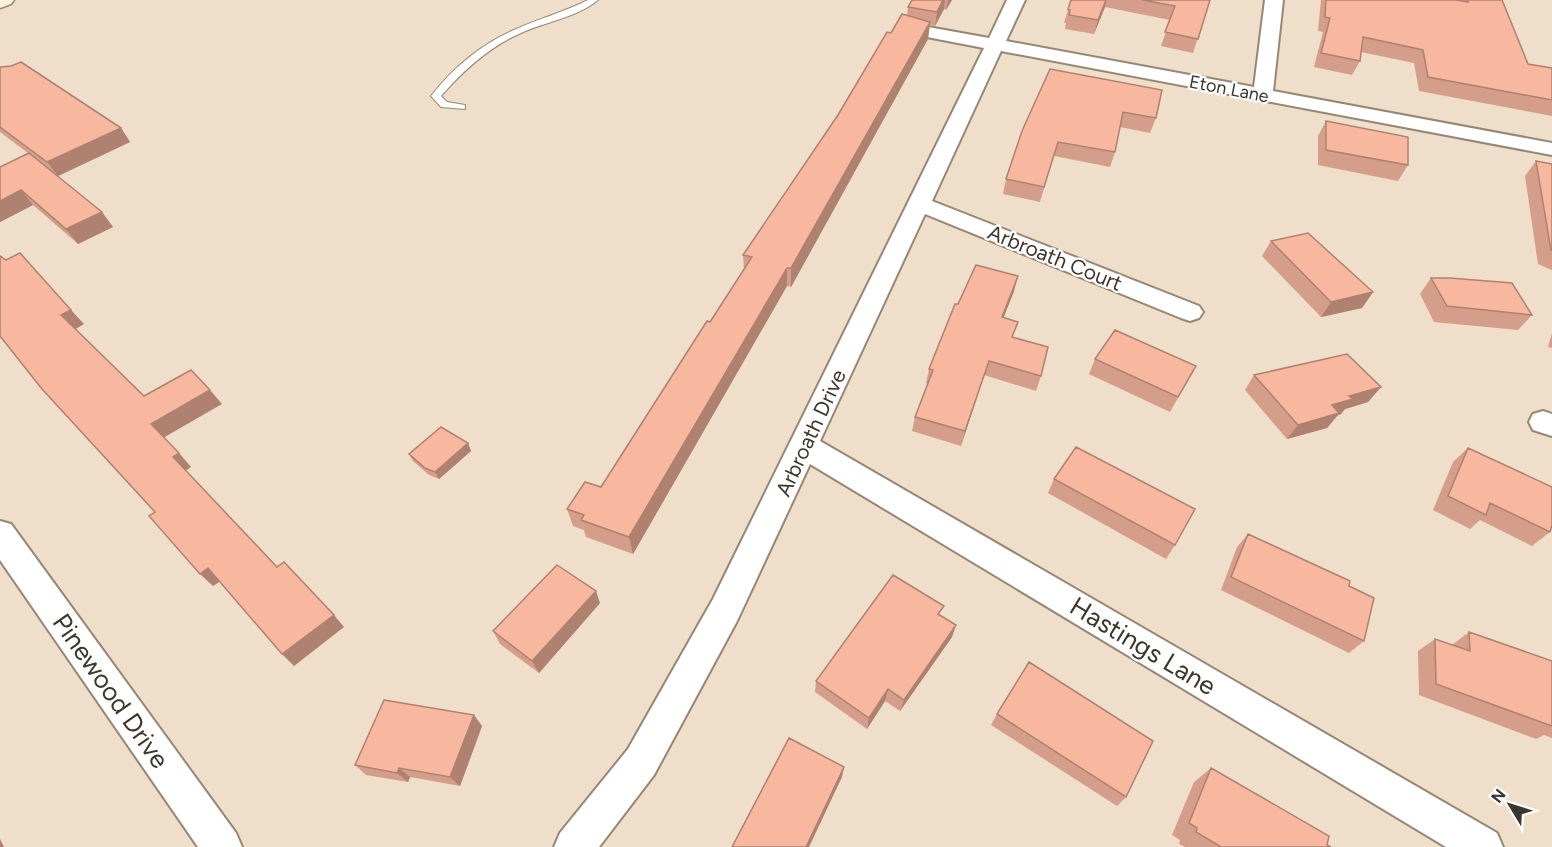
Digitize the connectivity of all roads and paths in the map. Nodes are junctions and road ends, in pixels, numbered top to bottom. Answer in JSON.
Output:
{"nodes":[{"id":1,"x":594,"y":0,"type":"edge"},
{"id":2,"x":1016,"y":0,"type":"edge"},
{"id":3,"x":1274,"y":0,"type":"edge"},
{"id":4,"x":906,"y":28,"type":"edge"},
{"id":5,"x":995,"y":45,"type":"junction"},
{"id":6,"x":1263,"y":95,"type":"junction"},
{"id":7,"x":462,"y":107,"type":"dead end"},
{"id":8,"x":1552,"y":149,"type":"edge"},
{"id":9,"x":920,"y":204,"type":"junction"},
{"id":10,"x":1190,"y":312,"type":"dead end"},
{"id":11,"x":804,"y":446,"type":"junction"},
{"id":12,"x":0,"y":534,"type":"edge"},
{"id":13,"x":222,"y":847,"type":"edge"},
{"id":14,"x":574,"y":847,"type":"edge"},
{"id":15,"x":1483,"y":847,"type":"edge"}],
"edges":[{"from":1,"to":7,"type":"lane"},
{"from":2,"to":5,"type":"street","name":"Arbroath Drive"},
{"from":3,"to":6,"type":"street"},
{"from":4,"to":5,"type":"street","name":"Eton Lane"},
{"from":5,"to":6,"type":"street","name":"Eton Lane"},
{"from":5,"to":9,"type":"street","name":"Arbroath Drive"},
{"from":6,"to":8,"type":"street","name":"Eton Lane"},
{"from":9,"to":10,"type":"street","name":"Arbroath Court"},
{"from":9,"to":11,"type":"street","name":"Arbroath Drive"},
{"from":11,"to":14,"type":"street","name":"Arbroath Drive"},
{"from":11,"to":15,"type":"street","name":"Hastings Lane"},
{"from":12,"to":13,"type":"street","name":"Pinewood Drive"}]}
